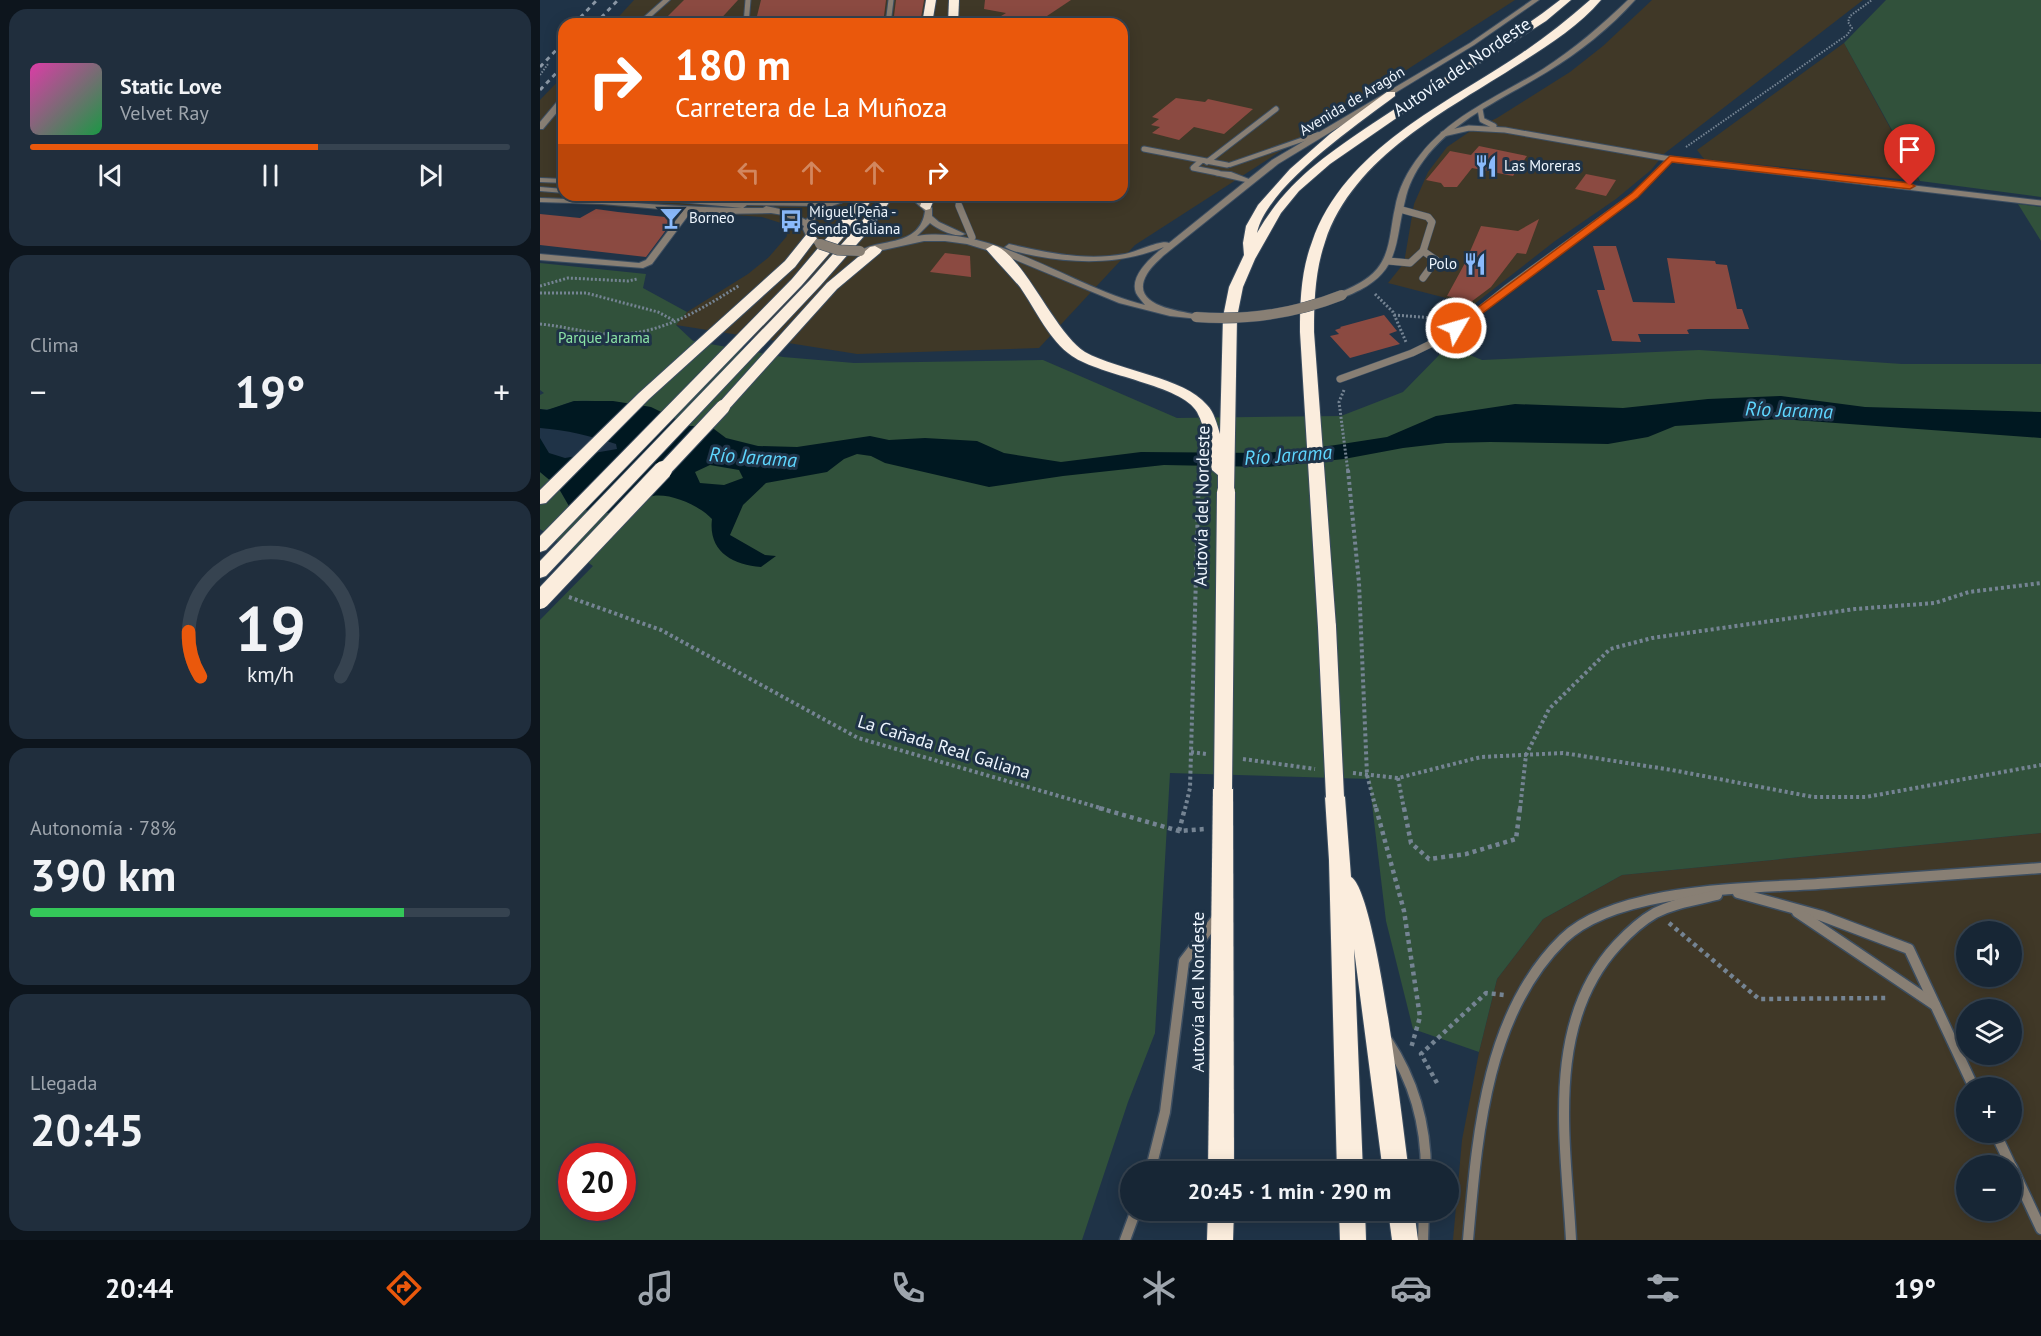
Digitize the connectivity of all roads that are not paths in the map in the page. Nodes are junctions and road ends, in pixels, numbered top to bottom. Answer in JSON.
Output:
{"nodes":[{"id":1,"x":667,"y":0,"type":"edge"},
{"id":2,"x":748,"y":0,"type":"edge"},
{"id":3,"x":891,"y":0,"type":"edge"},
{"id":4,"x":932,"y":0,"type":"edge"},
{"id":5,"x":938,"y":0,"type":"edge"},
{"id":6,"x":954,"y":0,"type":"edge"},
{"id":7,"x":1536,"y":0,"type":"edge"},
{"id":8,"x":1566,"y":0,"type":"edge"},
{"id":9,"x":1596,"y":0,"type":"edge"},
{"id":10,"x":1632,"y":0,"type":"edge"},
{"id":11,"x":646,"y":18,"type":"edge"},
{"id":12,"x":746,"y":18,"type":"edge"},
{"id":13,"x":889,"y":18,"type":"edge"},
{"id":14,"x":928,"y":18,"type":"edge"},
{"id":15,"x":938,"y":18,"type":"edge"},
{"id":16,"x":952,"y":18,"type":"edge"},
{"id":17,"x":1390,"y":94,"type":"junction"},
{"id":18,"x":558,"y":106,"type":"edge"},
{"id":19,"x":1276,"y":109,"type":"dead end"},
{"id":20,"x":1480,"y":109,"type":"junction"},
{"id":21,"x":540,"y":127,"type":"edge"},
{"id":22,"x":1506,"y":130,"type":"junction"},
{"id":23,"x":1325,"y":133,"type":"junction"},
{"id":24,"x":1443,"y":134,"type":"junction"},
{"id":25,"x":1144,"y":149,"type":"dead end"},
{"id":26,"x":1670,"y":159,"type":"junction"},
{"id":27,"x":1204,"y":162,"type":"junction"},
{"id":28,"x":1227,"y":165,"type":"joint"},
{"id":29,"x":1218,"y":173,"type":"joint"},
{"id":30,"x":540,"y":180,"type":"edge"},
{"id":31,"x":558,"y":181,"type":"edge"},
{"id":32,"x":1250,"y":182,"type":"junction"},
{"id":33,"x":540,"y":189,"type":"edge"},
{"id":34,"x":558,"y":190,"type":"edge"},
{"id":35,"x":540,"y":200,"type":"edge"},
{"id":36,"x":558,"y":201,"type":"edge"},
{"id":37,"x":571,"y":201,"type":"edge"},
{"id":38,"x":713,"y":201,"type":"edge"},
{"id":39,"x":780,"y":201,"type":"edge"},
{"id":40,"x":832,"y":201,"type":"edge"},
{"id":41,"x":865,"y":201,"type":"edge"},
{"id":42,"x":884,"y":201,"type":"edge"},
{"id":43,"x":957,"y":201,"type":"edge"},
{"id":44,"x":728,"y":202,"type":"junction"},
{"id":45,"x":2041,"y":203,"type":"edge"},
{"id":46,"x":928,"y":206,"type":"edge"},
{"id":47,"x":689,"y":209,"type":"junction"},
{"id":48,"x":1399,"y":209,"type":"junction"},
{"id":49,"x":773,"y":210,"type":"junction"},
{"id":50,"x":1188,"y":232,"type":"junction"},
{"id":51,"x":813,"y":235,"type":"junction"},
{"id":52,"x":972,"y":237,"type":"junction"},
{"id":53,"x":907,"y":240,"type":"junction"},
{"id":54,"x":993,"y":249,"type":"junction"},
{"id":55,"x":867,"y":250,"type":"junction"},
{"id":56,"x":1423,"y":251,"type":"junction"},
{"id":57,"x":540,"y":257,"type":"edge"},
{"id":58,"x":1248,"y":259,"type":"junction"},
{"id":59,"x":1388,"y":261,"type":"junction"},
{"id":60,"x":1423,"y":278,"type":"dead end"},
{"id":61,"x":1170,"y":313,"type":"junction"},
{"id":62,"x":1340,"y":379,"type":"dead end"},
{"id":63,"x":1226,"y":492,"type":"junction"},
{"id":64,"x":540,"y":499,"type":"edge"},
{"id":65,"x":540,"y":546,"type":"edge"},
{"id":66,"x":540,"y":572,"type":"edge"},
{"id":67,"x":540,"y":600,"type":"edge"},
{"id":68,"x":1340,"y":860,"type":"junction"},
{"id":69,"x":2041,"y":868,"type":"edge"},
{"id":70,"x":1730,"y":891,"type":"junction"},
{"id":71,"x":1787,"y":905,"type":"junction"},
{"id":72,"x":1223,"y":911,"type":"junction"},
{"id":73,"x":1935,"y":1005,"type":"junction"},
{"id":74,"x":1377,"y":1026,"type":"junction"},
{"id":75,"x":1969,"y":1077,"type":"edge"},
{"id":76,"x":1153,"y":1161,"type":"edge"},
{"id":77,"x":1221,"y":1161,"type":"edge"},
{"id":78,"x":1350,"y":1161,"type":"edge"},
{"id":79,"x":1395,"y":1161,"type":"edge"},
{"id":80,"x":1427,"y":1161,"type":"edge"},
{"id":81,"x":2022,"y":1189,"type":"edge"},
{"id":82,"x":1132,"y":1221,"type":"edge"},
{"id":83,"x":1221,"y":1221,"type":"edge"},
{"id":84,"x":1352,"y":1221,"type":"edge"},
{"id":85,"x":1402,"y":1221,"type":"edge"},
{"id":86,"x":1424,"y":1221,"type":"edge"},
{"id":87,"x":2041,"y":1230,"type":"edge"},
{"id":88,"x":1125,"y":1240,"type":"edge"},
{"id":89,"x":1220,"y":1240,"type":"edge"},
{"id":90,"x":1353,"y":1240,"type":"edge"},
{"id":91,"x":1405,"y":1240,"type":"edge"},
{"id":92,"x":1423,"y":1240,"type":"edge"},
{"id":93,"x":1468,"y":1240,"type":"edge"},
{"id":94,"x":1571,"y":1240,"type":"edge"}],
"edges":[{"from":1,"to":11,"type":"street"},
{"from":2,"to":12,"type":"lane"},
{"from":3,"to":13,"type":"lane"},
{"from":4,"to":14,"type":"highway"},
{"from":5,"to":15,"type":"highway"},
{"from":6,"to":16,"type":"highway"},
{"from":7,"to":17,"type":"street","name":"Avenida de Aragón"},
{"from":8,"to":58,"type":"highway","name":"Autovía del Nordeste"},
{"from":9,"to":68,"type":"highway","name":"Autovía del Nordeste","bridge":true},
{"from":10,"to":20,"type":"street"},
{"from":17,"to":23,"type":"street","name":"Avenida de Aragón"},
{"from":17,"to":58,"type":"highway"},
{"from":18,"to":21,"type":"street"},
{"from":19,"to":27,"type":"lane"},
{"from":20,"to":22,"type":"lane"},
{"from":20,"to":24,"type":"street"},
{"from":22,"to":24,"type":"lane"},
{"from":22,"to":26,"type":"lane"},
{"from":23,"to":28,"type":"street"},
{"from":23,"to":32,"type":"street","name":"Avenida de Aragón"},
{"from":24,"to":48,"type":"street"},
{"from":25,"to":27,"type":"lane"},
{"from":26,"to":45,"type":"lane"},
{"from":26,"to":62,"type":"lane"},
{"from":27,"to":28,"type":"lane"},
{"from":27,"to":29,"type":"lane"},
{"from":29,"to":32,"type":"street"},
{"from":30,"to":31,"type":"street"},
{"from":32,"to":50,"type":"street","name":"Avenida de Aragón"},
{"from":33,"to":34,"type":"street"},
{"from":35,"to":36,"type":"street"},
{"from":37,"to":47,"type":"street"},
{"from":38,"to":44,"type":"street"},
{"from":39,"to":44,"type":"street"},
{"from":40,"to":51,"type":"street"},
{"from":41,"to":65,"type":"highway"},
{"from":42,"to":66,"type":"highway"},
{"from":43,"to":52,"type":"lane"},
{"from":44,"to":49,"type":"street"},
{"from":46,"to":52,"type":"street","name":"Avenida de Aragón"},
{"from":46,"to":53,"type":"street"},
{"from":47,"to":49,"type":"street"},
{"from":47,"to":57,"type":"street"},
{"from":48,"to":56,"type":"lane"},
{"from":48,"to":59,"type":"street"},
{"from":49,"to":51,"type":"street"},
{"from":50,"to":52,"type":"street","name":"Avenida de Aragón"},
{"from":50,"to":61,"type":"street","name":"Avenida de Aragón"},
{"from":51,"to":55,"type":"street","bridge":true},
{"from":51,"to":64,"type":"highway"},
{"from":53,"to":54,"type":"street"},
{"from":53,"to":55,"type":"street"},
{"from":54,"to":61,"type":"street"},
{"from":54,"to":63,"type":"highway"},
{"from":55,"to":67,"type":"highway","bridge":true},
{"from":56,"to":59,"type":"lane"},
{"from":56,"to":60,"type":"lane"},
{"from":58,"to":63,"type":"highway","name":"Autovía del Nordeste"},
{"from":59,"to":61,"type":"street","bridge":true},
{"from":63,"to":72,"type":"highway","name":"Autovía del Nordeste","bridge":true},
{"from":68,"to":74,"type":"highway"},
{"from":68,"to":78,"type":"highway","name":"Autovía del Nordeste"},
{"from":69,"to":70,"type":"lane"},
{"from":70,"to":71,"type":"lane"},
{"from":70,"to":93,"type":"lane"},
{"from":70,"to":94,"type":"lane"},
{"from":71,"to":73,"type":"lane"},
{"from":71,"to":73,"type":"lane"},
{"from":72,"to":76,"type":"lane"},
{"from":72,"to":77,"type":"highway","name":"Autovía del Nordeste"},
{"from":73,"to":75,"type":"lane"},
{"from":74,"to":79,"type":"highway"},
{"from":74,"to":80,"type":"lane"},
{"from":81,"to":87,"type":"lane"},
{"from":82,"to":88,"type":"lane"},
{"from":83,"to":89,"type":"highway"},
{"from":84,"to":90,"type":"highway"},
{"from":85,"to":91,"type":"highway"},
{"from":86,"to":92,"type":"lane"}]}
